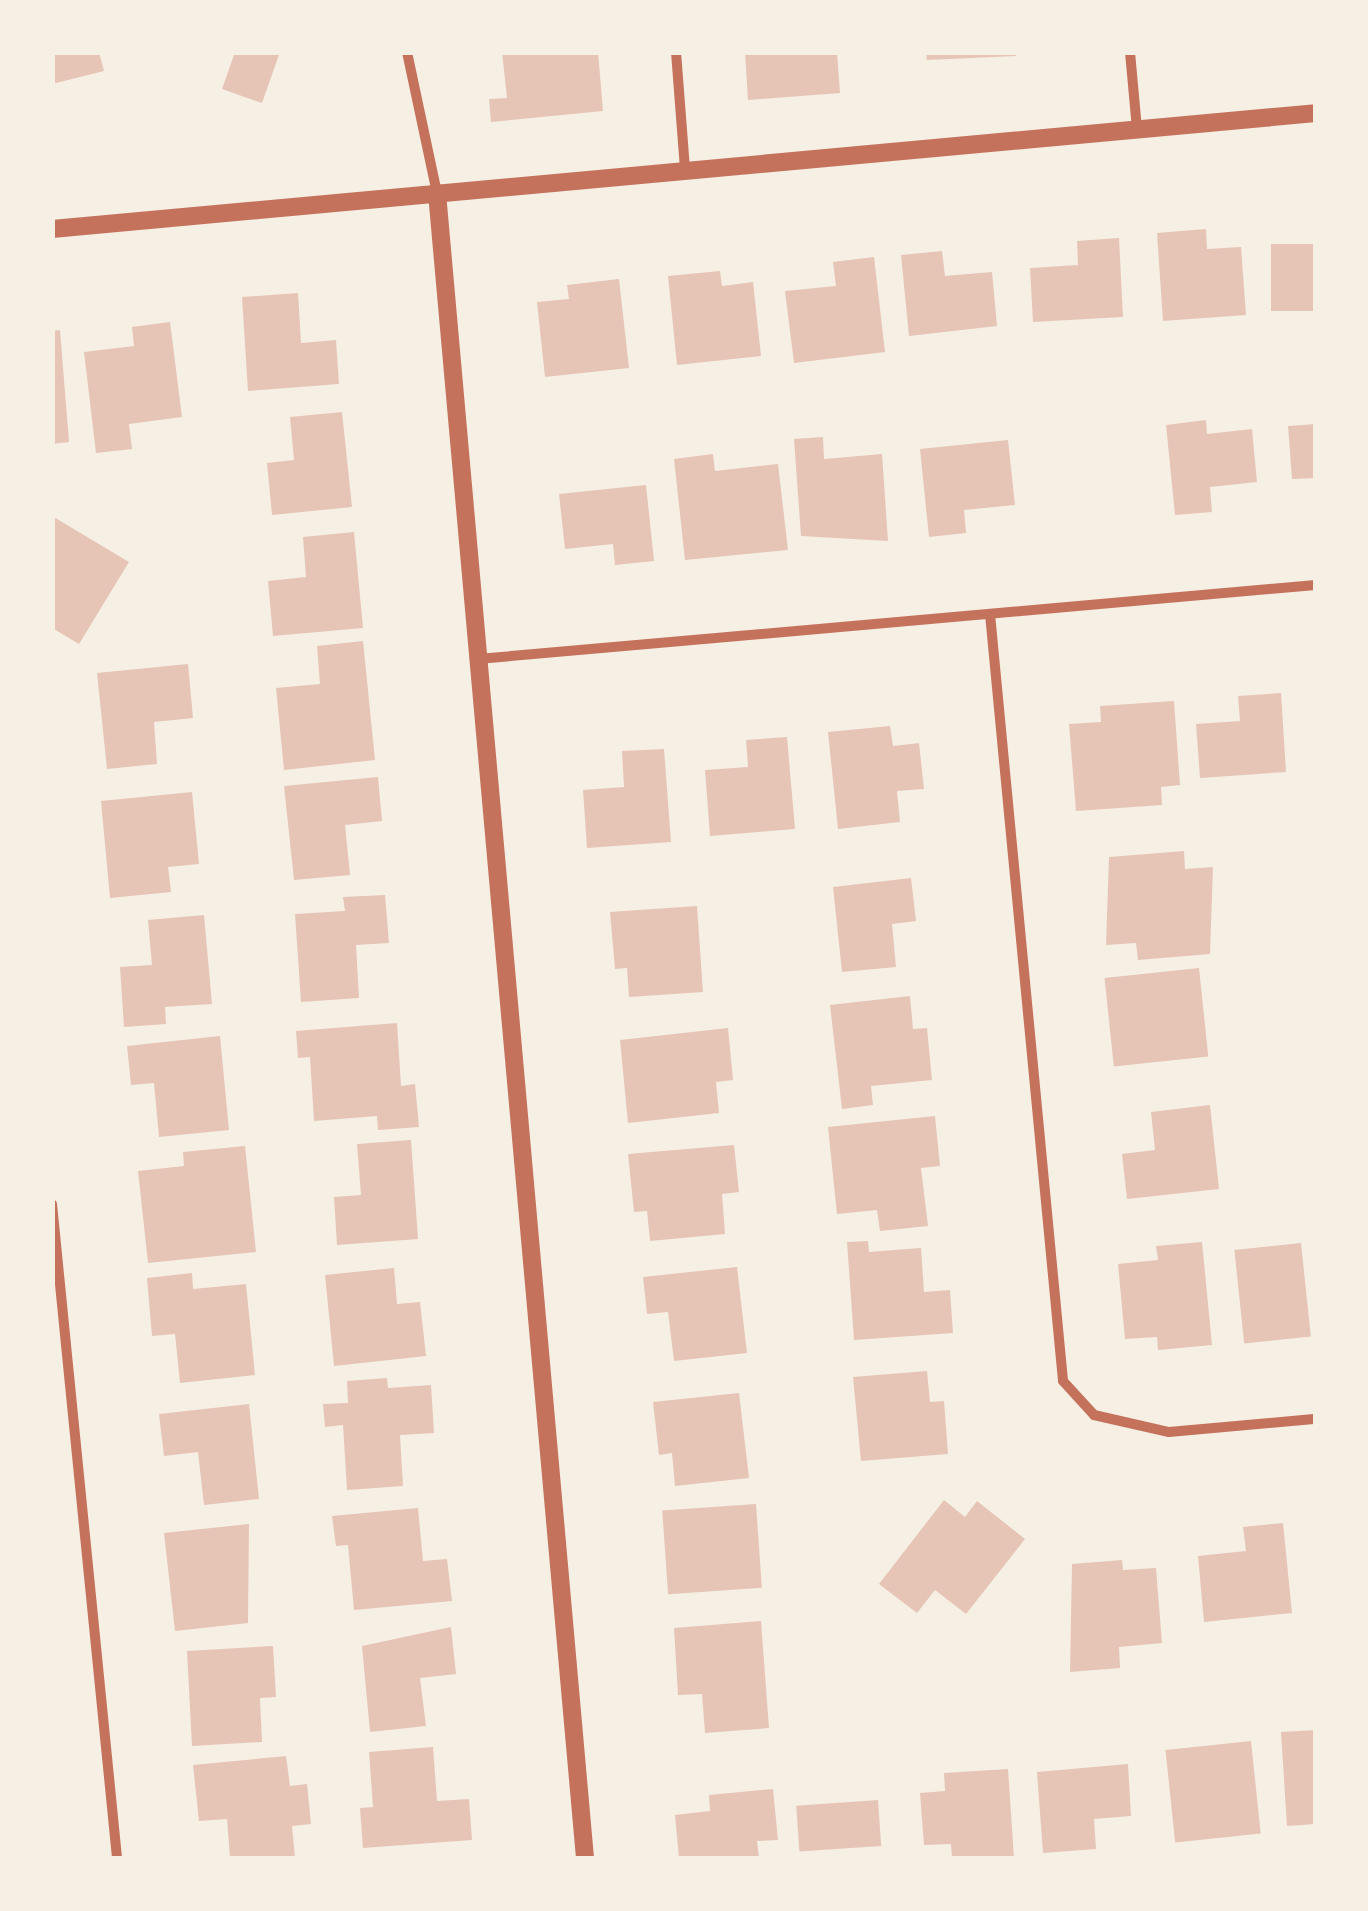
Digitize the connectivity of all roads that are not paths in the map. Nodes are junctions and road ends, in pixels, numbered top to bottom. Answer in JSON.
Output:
{"nodes":[{"id":1,"x":408,"y":52,"type":"edge"},
{"id":2,"x":676,"y":52,"type":"edge"},
{"id":3,"x":1130,"y":52,"type":"edge"},
{"id":4,"x":1316,"y":113,"type":"edge"},
{"id":5,"x":1137,"y":129,"type":"junction"},
{"id":6,"x":685,"y":170,"type":"junction"},
{"id":7,"x":437,"y":193,"type":"junction"},
{"id":8,"x":52,"y":229,"type":"edge"},
{"id":9,"x":1316,"y":585,"type":"edge"},
{"id":10,"x":990,"y":614,"type":"junction"},
{"id":11,"x":478,"y":659,"type":"junction"},
{"id":12,"x":52,"y":1204,"type":"edge"},
{"id":13,"x":1316,"y":1418,"type":"edge"},
{"id":14,"x":117,"y":1858,"type":"edge"},
{"id":15,"x":585,"y":1858,"type":"edge"}],
"edges":[{"from":1,"to":7,"type":"street"},
{"from":2,"to":6,"type":"street"},
{"from":3,"to":5,"type":"street"},
{"from":4,"to":5,"type":"street"},
{"from":5,"to":6,"type":"street"},
{"from":6,"to":7,"type":"street"},
{"from":7,"to":8,"type":"street"},
{"from":7,"to":11,"type":"street"},
{"from":9,"to":10,"type":"street"},
{"from":10,"to":11,"type":"street"},
{"from":10,"to":13,"type":"street"},
{"from":11,"to":15,"type":"street"},
{"from":12,"to":14,"type":"street"}]}
